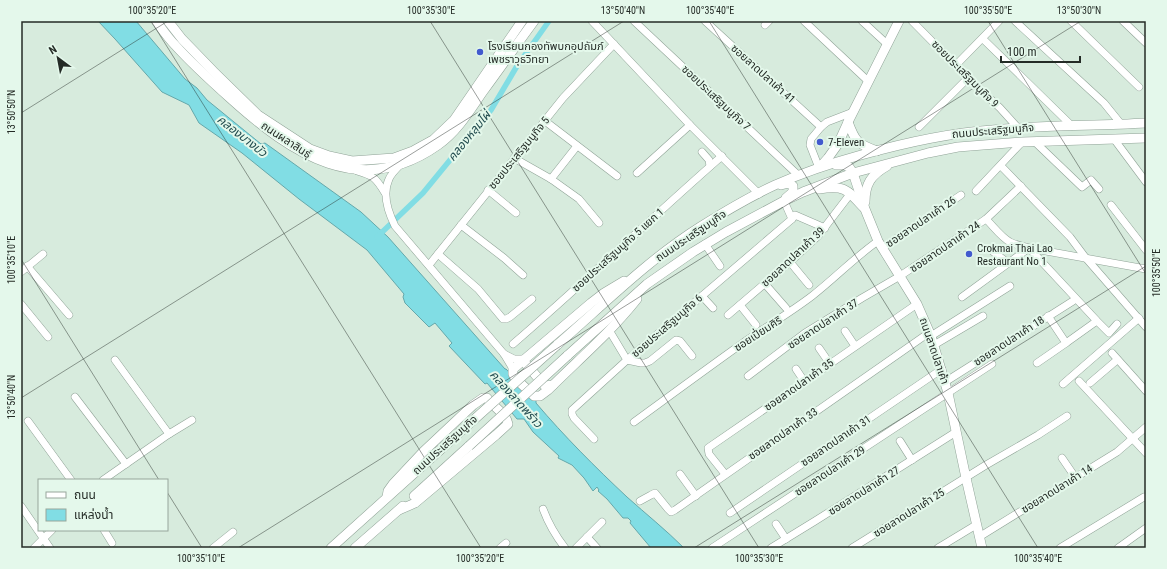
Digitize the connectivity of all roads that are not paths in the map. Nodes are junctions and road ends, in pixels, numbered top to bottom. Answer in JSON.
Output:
{"nodes":[{"id":1,"x":156,"y":21,"type":"edge"},
{"id":2,"x":168,"y":21,"type":"edge"},
{"id":3,"x":522,"y":21,"type":"edge"},
{"id":4,"x":534,"y":21,"type":"edge"},
{"id":5,"x":592,"y":21,"type":"edge"},
{"id":6,"x":634,"y":21,"type":"edge"},
{"id":7,"x":705,"y":21,"type":"edge"},
{"id":8,"x":804,"y":21,"type":"edge"},
{"id":9,"x":862,"y":21,"type":"edge"},
{"id":10,"x":898,"y":21,"type":"edge"},
{"id":11,"x":912,"y":21,"type":"edge"},
{"id":12,"x":999,"y":21,"type":"edge"},
{"id":13,"x":1015,"y":21,"type":"edge"},
{"id":14,"x":1071,"y":21,"type":"edge"},
{"id":15,"x":1123,"y":21,"type":"edge"},
{"id":16,"x":983,"y":39,"type":"junction"},
{"id":17,"x":1146,"y":43,"type":"edge"},
{"id":18,"x":614,"y":44,"type":"junction"},
{"id":19,"x":887,"y":44,"type":"junction"},
{"id":20,"x":956,"y":65,"type":"junction"},
{"id":21,"x":968,"y":78,"type":"junction"},
{"id":22,"x":868,"y":81,"type":"junction"},
{"id":23,"x":1139,"y":87,"type":"dead end"},
{"id":24,"x":852,"y":112,"type":"junction"},
{"id":25,"x":545,"y":121,"type":"junction"},
{"id":26,"x":848,"y":122,"type":"junction"},
{"id":27,"x":1146,"y":123,"type":"edge"},
{"id":28,"x":1121,"y":124,"type":"junction"},
{"id":29,"x":690,"y":125,"type":"junction"},
{"id":30,"x":1072,"y":126,"type":"junction"},
{"id":31,"x":821,"y":127,"type":"junction"},
{"id":32,"x":919,"y":127,"type":"dead end"},
{"id":33,"x":1018,"y":128,"type":"junction"},
{"id":34,"x":1146,"y":138,"type":"edge"},
{"id":35,"x":1114,"y":139,"type":"junction"},
{"id":36,"x":1022,"y":142,"type":"junction"},
{"id":37,"x":1035,"y":142,"type":"junction"},
{"id":38,"x":576,"y":146,"type":"junction"},
{"id":39,"x":877,"y":151,"type":"junction"},
{"id":40,"x":702,"y":152,"type":"dead end"},
{"id":41,"x":722,"y":156,"type":"junction"},
{"id":42,"x":514,"y":158,"type":"junction"},
{"id":43,"x":900,"y":160,"type":"junction"},
{"id":44,"x":401,"y":164,"type":"junction"},
{"id":45,"x":710,"y":166,"type":"junction"},
{"id":46,"x":1001,"y":166,"type":"junction"},
{"id":47,"x":822,"y":167,"type":"junction"},
{"id":48,"x":353,"y":170,"type":"junction"},
{"id":49,"x":853,"y":172,"type":"junction"},
{"id":50,"x":637,"y":173,"type":"dead end"},
{"id":51,"x":617,"y":176,"type":"dead end"},
{"id":52,"x":798,"y":176,"type":"junction"},
{"id":53,"x":552,"y":179,"type":"junction"},
{"id":54,"x":1146,"y":182,"type":"edge"},
{"id":55,"x":1021,"y":186,"type":"junction"},
{"id":56,"x":1099,"y":189,"type":"dead end"},
{"id":57,"x":488,"y":190,"type":"junction"},
{"id":58,"x":976,"y":191,"type":"dead end"},
{"id":59,"x":803,"y":192,"type":"junction"},
{"id":60,"x":385,"y":193,"type":"junction"},
{"id":61,"x":760,"y":193,"type":"junction"},
{"id":62,"x":850,"y":193,"type":"junction"},
{"id":63,"x":961,"y":195,"type":"dead end"},
{"id":64,"x":784,"y":201,"type":"junction"},
{"id":65,"x":1111,"y":205,"type":"dead end"},
{"id":66,"x":865,"y":209,"type":"junction"},
{"id":67,"x":766,"y":210,"type":"junction"},
{"id":68,"x":516,"y":213,"type":"dead end"},
{"id":69,"x":792,"y":219,"type":"junction"},
{"id":70,"x":986,"y":219,"type":"junction"},
{"id":71,"x":599,"y":222,"type":"dead end"},
{"id":72,"x":461,"y":224,"type":"junction"},
{"id":73,"x":825,"y":228,"type":"junction"},
{"id":74,"x":706,"y":244,"type":"junction"},
{"id":75,"x":880,"y":245,"type":"junction"},
{"id":76,"x":1029,"y":248,"type":"junction"},
{"id":77,"x":991,"y":250,"type":"dead end"},
{"id":78,"x":1146,"y":250,"type":"edge"},
{"id":79,"x":43,"y":254,"type":"dead end"},
{"id":80,"x":438,"y":254,"type":"junction"},
{"id":81,"x":1085,"y":257,"type":"junction"},
{"id":82,"x":790,"y":262,"type":"junction"},
{"id":83,"x":1008,"y":263,"type":"junction"},
{"id":84,"x":429,"y":265,"type":"junction"},
{"id":85,"x":720,"y":266,"type":"dead end"},
{"id":86,"x":1146,"y":269,"type":"edge"},
{"id":87,"x":23,"y":270,"type":"edge"},
{"id":88,"x":638,"y":274,"type":"junction"},
{"id":89,"x":523,"y":275,"type":"dead end"},
{"id":90,"x":900,"y":276,"type":"junction"},
{"id":91,"x":647,"y":284,"type":"junction"},
{"id":92,"x":765,"y":284,"type":"junction"},
{"id":93,"x":809,"y":285,"type":"dead end"},
{"id":94,"x":1010,"y":286,"type":"dead end"},
{"id":95,"x":702,"y":296,"type":"junction"},
{"id":96,"x":962,"y":297,"type":"dead end"},
{"id":97,"x":532,"y":299,"type":"dead end"},
{"id":98,"x":1073,"y":301,"type":"dead end"},
{"id":99,"x":21,"y":304,"type":"edge"},
{"id":100,"x":917,"y":304,"type":"junction"},
{"id":101,"x":740,"y":305,"type":"junction"},
{"id":102,"x":713,"y":308,"type":"dead end"},
{"id":103,"x":786,"y":308,"type":"dead end"},
{"id":104,"x":728,"y":315,"type":"dead end"},
{"id":105,"x":68,"y":316,"type":"dead end"},
{"id":106,"x":984,"y":316,"type":"dead end"},
{"id":107,"x":1048,"y":316,"type":"junction"},
{"id":108,"x":1139,"y":318,"type":"junction"},
{"id":109,"x":1094,"y":323,"type":"dead end"},
{"id":110,"x":1117,"y":324,"type":"dead end"},
{"id":111,"x":756,"y":325,"type":"dead end"},
{"id":112,"x":1146,"y":327,"type":"edge"},
{"id":113,"x":609,"y":330,"type":"junction"},
{"id":114,"x":844,"y":331,"type":"dead end"},
{"id":115,"x":48,"y":336,"type":"dead end"},
{"id":116,"x":932,"y":338,"type":"junction"},
{"id":117,"x":1066,"y":342,"type":"junction"},
{"id":118,"x":513,"y":344,"type":"dead end"},
{"id":119,"x":855,"y":346,"type":"junction"},
{"id":120,"x":819,"y":348,"type":"dead end"},
{"id":121,"x":1112,"y":353,"type":"dead end"},
{"id":122,"x":504,"y":354,"type":"junction"},
{"id":123,"x":692,"y":356,"type":"dead end"},
{"id":124,"x":526,"y":358,"type":"junction"},
{"id":125,"x":115,"y":360,"type":"dead end"},
{"id":126,"x":627,"y":360,"type":"junction"},
{"id":127,"x":1118,"y":360,"type":"junction"},
{"id":128,"x":1037,"y":363,"type":"dead end"},
{"id":129,"x":830,"y":364,"type":"junction"},
{"id":130,"x":992,"y":364,"type":"dead end"},
{"id":131,"x":513,"y":369,"type":"junction"},
{"id":132,"x":796,"y":369,"type":"dead end"},
{"id":133,"x":942,"y":369,"type":"junction"},
{"id":134,"x":748,"y":376,"type":"dead end"},
{"id":135,"x":804,"y":381,"type":"junction"},
{"id":136,"x":945,"y":382,"type":"junction"},
{"id":137,"x":1079,"y":382,"type":"dead end"},
{"id":138,"x":1063,"y":384,"type":"dead end"},
{"id":139,"x":1090,"y":384,"type":"dead end"},
{"id":140,"x":553,"y":385,"type":"junction"},
{"id":141,"x":1146,"y":391,"type":"edge"},
{"id":142,"x":948,"y":393,"type":"junction"},
{"id":143,"x":75,"y":397,"type":"dead end"},
{"id":144,"x":1067,"y":416,"type":"dead end"},
{"id":145,"x":192,"y":420,"type":"dead end"},
{"id":146,"x":28,"y":421,"type":"dead end"},
{"id":147,"x":634,"y":422,"type":"dead end"},
{"id":148,"x":1146,"y":426,"type":"edge"},
{"id":149,"x":956,"y":432,"type":"junction"},
{"id":150,"x":169,"y":434,"type":"junction"},
{"id":151,"x":1132,"y":438,"type":"junction"},
{"id":152,"x":594,"y":439,"type":"dead end"},
{"id":153,"x":900,"y":441,"type":"dead end"},
{"id":154,"x":1146,"y":453,"type":"edge"},
{"id":155,"x":1062,"y":458,"type":"dead end"},
{"id":156,"x":912,"y":460,"type":"junction"},
{"id":157,"x":126,"y":464,"type":"junction"},
{"id":158,"x":680,"y":474,"type":"dead end"},
{"id":159,"x":725,"y":474,"type":"junction"},
{"id":160,"x":1075,"y":477,"type":"junction"},
{"id":161,"x":966,"y":478,"type":"junction"},
{"id":162,"x":70,"y":479,"type":"edge"},
{"id":163,"x":105,"y":479,"type":"edge"},
{"id":164,"x":696,"y":496,"type":"junction"},
{"id":165,"x":386,"y":497,"type":"junction"},
{"id":166,"x":1144,"y":497,"type":"dead end"},
{"id":167,"x":640,"y":501,"type":"dead end"},
{"id":168,"x":21,"y":506,"type":"edge"},
{"id":169,"x":543,"y":509,"type":"dead end"},
{"id":170,"x":399,"y":510,"type":"junction"},
{"id":171,"x":730,"y":512,"type":"dead end"},
{"id":172,"x":602,"y":522,"type":"dead end"},
{"id":173,"x":776,"y":524,"type":"dead end"},
{"id":174,"x":976,"y":525,"type":"junction"},
{"id":175,"x":1146,"y":528,"type":"edge"},
{"id":176,"x":38,"y":530,"type":"edge"},
{"id":177,"x":38,"y":531,"type":"edge"},
{"id":178,"x":51,"y":531,"type":"edge"},
{"id":179,"x":105,"y":531,"type":"edge"},
{"id":180,"x":233,"y":532,"type":"dead end"},
{"id":181,"x":587,"y":537,"type":"junction"},
{"id":182,"x":979,"y":537,"type":"junction"},
{"id":183,"x":44,"y":539,"type":"junction"},
{"id":184,"x":786,"y":539,"type":"junction"},
{"id":185,"x":112,"y":543,"type":"dead end"},
{"id":186,"x":34,"y":548,"type":"edge"},
{"id":187,"x":50,"y":548,"type":"edge"},
{"id":188,"x":213,"y":548,"type":"edge"},
{"id":189,"x":331,"y":548,"type":"edge"},
{"id":190,"x":356,"y":548,"type":"edge"},
{"id":191,"x":565,"y":548,"type":"edge"},
{"id":192,"x":576,"y":548,"type":"edge"},
{"id":193,"x":597,"y":548,"type":"edge"},
{"id":194,"x":712,"y":548,"type":"edge"},
{"id":195,"x":771,"y":548,"type":"edge"},
{"id":196,"x":852,"y":548,"type":"edge"},
{"id":197,"x":938,"y":548,"type":"edge"},
{"id":198,"x":982,"y":548,"type":"edge"},
{"id":199,"x":1060,"y":548,"type":"edge"},
{"id":200,"x":1118,"y":548,"type":"edge"}],
"edges":[{"from":1,"to":48,"type":"main road","name":"ถนนผลาสินธุ์"},
{"from":2,"to":3,"type":"main road","name":"ถนนผลาสินธุ์"},
{"from":4,"to":44,"type":"main road","name":"ถนนผลาสินธุ์"},
{"from":5,"to":18,"type":"street"},
{"from":6,"to":52,"type":"street","name":"ซอยประเสริฐมนูกิจ 7"},
{"from":7,"to":31,"type":"street","name":"ซอยลาดปลาเค้า 41"},
{"from":8,"to":22,"type":"street"},
{"from":9,"to":19,"type":"street"},
{"from":10,"to":19,"type":"main road"},
{"from":11,"to":20,"type":"street","name":"ซอยประเสริฐมนูกิจ 9"},
{"from":12,"to":16,"type":"street"},
{"from":13,"to":28,"type":"street"},
{"from":14,"to":23,"type":"street"},
{"from":15,"to":17,"type":"street"},
{"from":16,"to":20,"type":"street"},
{"from":16,"to":30,"type":"street"},
{"from":18,"to":25,"type":"street","name":"ซอยประเสริฐมนูกิจ 5"},
{"from":18,"to":29,"type":"street"},
{"from":19,"to":22,"type":"main road"},
{"from":20,"to":21,"type":"street","name":"ซอยประเสริฐมนูกิจ 9"},
{"from":21,"to":32,"type":"street"},
{"from":21,"to":33,"type":"street","name":"ซอยประเสริฐมนูกิจ 9"},
{"from":22,"to":24,"type":"main road"},
{"from":24,"to":26,"type":"main road"},
{"from":24,"to":31,"type":"street"},
{"from":25,"to":38,"type":"street"},
{"from":25,"to":42,"type":"street","name":"ซอยประเสริฐมนูกิจ 5"},
{"from":26,"to":39,"type":"main road"},
{"from":26,"to":47,"type":"main road"},
{"from":27,"to":28,"type":"main road","name":"ถนนประเสริฐมนูกิจ"},
{"from":28,"to":30,"type":"main road","name":"ถนนประเสริฐมนูกิจ"},
{"from":29,"to":41,"type":"street"},
{"from":29,"to":50,"type":"street"},
{"from":30,"to":33,"type":"main road","name":"ถนนประเสริฐมนูกิจ"},
{"from":31,"to":47,"type":"street"},
{"from":33,"to":39,"type":"main road","name":"ถนนประเสริฐมนูกิจ"},
{"from":34,"to":35,"type":"main road","name":"ถนนประเสริฐมนูกิจ"},
{"from":35,"to":37,"type":"main road","name":"ถนนประเสริฐมนูกิจ"},
{"from":35,"to":54,"type":"street"},
{"from":36,"to":37,"type":"main road","name":"ถนนประเสริฐมนูกิจ"},
{"from":36,"to":43,"type":"main road","name":"ถนนประเสริฐมนูกิจ"},
{"from":36,"to":46,"type":"street"},
{"from":37,"to":56,"type":"street"},
{"from":38,"to":51,"type":"street"},
{"from":38,"to":53,"type":"street"},
{"from":39,"to":47,"type":"main road","name":"ถนนประเสริฐมนูกิจ"},
{"from":40,"to":45,"type":"street"},
{"from":41,"to":45,"type":"street","name":"ซอยประเสริฐมนูกิจ 5 แยก 1"},
{"from":41,"to":61,"type":"street"},
{"from":42,"to":53,"type":"street"},
{"from":42,"to":57,"type":"street","name":"ซอยประเสริฐมนูกิจ 5"},
{"from":43,"to":49,"type":"main road","name":"ถนนประเสริฐมนูกิจ"},
{"from":43,"to":66,"type":"main road"},
{"from":44,"to":48,"type":"main road","name":"ถนนผลาสินธุ์"},
{"from":44,"to":60,"type":"street"},
{"from":45,"to":118,"type":"street","name":"ซอยประเสริฐมนูกิจ 5 แยก 1"},
{"from":46,"to":55,"type":"street"},
{"from":46,"to":58,"type":"street"},
{"from":47,"to":49,"type":"main road"},
{"from":47,"to":52,"type":"main road","name":"ถนนประเสริฐมนูกิจ"},
{"from":48,"to":60,"type":"street"},
{"from":49,"to":59,"type":"main road","name":"ถนนประเสริฐมนูกิจ"},
{"from":49,"to":66,"type":"main road","name":"ถนนลาดปลาเค้า"},
{"from":52,"to":61,"type":"main road","name":"ถนนประเสริฐมนูกิจ"},
{"from":53,"to":71,"type":"street"},
{"from":55,"to":70,"type":"street"},
{"from":55,"to":81,"type":"street"},
{"from":57,"to":68,"type":"street"},
{"from":57,"to":72,"type":"street","name":"ซอยประเสริฐมนูกิจ 5"},
{"from":59,"to":62,"type":"main road"},
{"from":59,"to":64,"type":"main road","name":"ถนนประเสริฐมนูกิจ"},
{"from":60,"to":84,"type":"street"},
{"from":61,"to":67,"type":"main road"},
{"from":61,"to":88,"type":"main road","name":"ถนนประเสริฐมนูกิจ"},
{"from":62,"to":66,"type":"main road"},
{"from":62,"to":73,"type":"street","name":"ซอยลาดปลาเค้า 39"},
{"from":63,"to":75,"type":"street","name":"ซอยลาดปลาเค้า 26"},
{"from":64,"to":67,"type":"main road","name":"ถนนประเสริฐมนูกิจ"},
{"from":64,"to":69,"type":"street"},
{"from":65,"to":78,"type":"street"},
{"from":66,"to":75,"type":"main road","name":"ถนนลาดปลาเค้า"},
{"from":67,"to":74,"type":"main road","name":"ถนนประเสริฐมนูกิจ"},
{"from":69,"to":73,"type":"street"},
{"from":69,"to":95,"type":"street","name":"ซอยประเสริฐมนูกิจ 6"},
{"from":70,"to":76,"type":"street","name":"ซอยลาดปลาเค้า 24"},
{"from":70,"to":90,"type":"street","name":"ซอยลาดปลาเค้า 24"},
{"from":72,"to":80,"type":"street","name":"ซอยประเสริฐมนูกิจ 5"},
{"from":72,"to":89,"type":"street"},
{"from":73,"to":82,"type":"street","name":"ซอยลาดปลาเค้า 39"},
{"from":74,"to":85,"type":"street"},
{"from":74,"to":91,"type":"main road","name":"ถนนประเสริฐมนูกิจ"},
{"from":75,"to":90,"type":"main road","name":"ถนนลาดปลาเค้า"},
{"from":75,"to":147,"type":"street","name":"ซอยเปี่ยมศิริ"},
{"from":76,"to":81,"type":"street","name":"ซอยลาดปลาเค้า 24"},
{"from":76,"to":83,"type":"street"},
{"from":76,"to":110,"type":"street"},
{"from":77,"to":83,"type":"street"},
{"from":79,"to":87,"type":"street"},
{"from":80,"to":84,"type":"street","name":"ซอยประเสริฐมนูกิจ 5"},
{"from":80,"to":97,"type":"street"},
{"from":81,"to":86,"type":"street","name":"ซอยลาดปลาเค้า 24"},
{"from":81,"to":108,"type":"street"},
{"from":82,"to":92,"type":"street","name":"ซอยลาดปลาเค้า 39"},
{"from":82,"to":93,"type":"street"},
{"from":83,"to":96,"type":"street"},
{"from":84,"to":122,"type":"street"},
{"from":87,"to":105,"type":"street"},
{"from":88,"to":124,"type":"main road"},
{"from":88,"to":165,"type":"main road","name":"ถนนประเสริฐมนูกิจ","bridge":true},
{"from":90,"to":100,"type":"main road","name":"ถนนลาดปลาเค้า"},
{"from":90,"to":134,"type":"street","name":"ซอยลาดปลาเค้า 37"},
{"from":91,"to":113,"type":"main road"},
{"from":91,"to":170,"type":"main road","name":"ถนนประเสริฐมนูกิจ","bridge":true},
{"from":92,"to":101,"type":"street","name":"ซอยลาดปลาเค้า 39"},
{"from":92,"to":103,"type":"street"},
{"from":94,"to":116,"type":"street"},
{"from":95,"to":102,"type":"street"},
{"from":95,"to":126,"type":"street","name":"ซอยประเสริฐมนูกิจ 6"},
{"from":98,"to":107,"type":"street","name":"ซอยลาดปลาเค้า 18"},
{"from":99,"to":115,"type":"street"},
{"from":100,"to":116,"type":"main road","name":"ถนนลาดปลาเค้า"},
{"from":100,"to":119,"type":"street","name":"ซอยลาดปลาเค้า 35"},
{"from":101,"to":104,"type":"street","name":"ซอยลาดปลาเค้า 39"},
{"from":101,"to":111,"type":"street"},
{"from":106,"to":116,"type":"street"},
{"from":107,"to":117,"type":"street"},
{"from":107,"to":136,"type":"street","name":"ซอยลาดปลาเค้า 18"},
{"from":108,"to":112,"type":"street"},
{"from":108,"to":138,"type":"street"},
{"from":109,"to":117,"type":"street"},
{"from":113,"to":126,"type":"street"},
{"from":113,"to":140,"type":"main road"},
{"from":114,"to":119,"type":"street"},
{"from":116,"to":133,"type":"main road","name":"ถนนลาดปลาเค้า"},
{"from":116,"to":159,"type":"street","name":"ซอยลาดปลาเค้า 33"},
{"from":117,"to":128,"type":"street"},
{"from":119,"to":129,"type":"street","name":"ซอยลาดปลาเค้า 35"},
{"from":120,"to":129,"type":"street"},
{"from":121,"to":127,"type":"street"},
{"from":122,"to":124,"type":"street"},
{"from":122,"to":131,"type":"street"},
{"from":123,"to":126,"type":"street"},
{"from":124,"to":131,"type":"main road"},
{"from":124,"to":140,"type":"main road"},
{"from":125,"to":150,"type":"street"},
{"from":126,"to":152,"type":"street","name":"ซอยประเสริฐมนูกิจ 6"},
{"from":127,"to":139,"type":"street"},
{"from":127,"to":141,"type":"street"},
{"from":129,"to":135,"type":"street","name":"ซอยลาดปลาเค้า 35"},
{"from":130,"to":142,"type":"street","name":"ซอยลาดปลาเค้า 29"},
{"from":131,"to":140,"type":"main road"},
{"from":132,"to":135,"type":"street"},
{"from":133,"to":136,"type":"main road","name":"ถนนลาดปลาเค้า"},
{"from":133,"to":171,"type":"street","name":"ซอยลาดปลาเค้า 31"},
{"from":135,"to":159,"type":"street","name":"ซอยลาดปลาเค้า 35"},
{"from":136,"to":142,"type":"main road","name":"ถนนลาดปลาเค้า"},
{"from":137,"to":151,"type":"street"},
{"from":142,"to":149,"type":"main road","name":"ถนนลาดปลาเค้า"},
{"from":142,"to":194,"type":"street","name":"ซอยลาดปลาเค้า 29"},
{"from":143,"to":157,"type":"street"},
{"from":144,"to":161,"type":"street","name":"ซอยลาดปลาเค้า 25"},
{"from":145,"to":150,"type":"street"},
{"from":146,"to":162,"type":"street"},
{"from":148,"to":151,"type":"street","name":"ซอยลาดปลาเค้า 14"},
{"from":149,"to":156,"type":"street","name":"ซอยลาดปลาเค้า 27"},
{"from":149,"to":161,"type":"main road","name":"ถนนลาดปลาเค้า"},
{"from":150,"to":157,"type":"street"},
{"from":151,"to":154,"type":"street"},
{"from":151,"to":160,"type":"street","name":"ซอยลาดปลาเค้า 14"},
{"from":153,"to":156,"type":"street"},
{"from":155,"to":160,"type":"street"},
{"from":156,"to":184,"type":"street","name":"ซอยลาดปลาเค้า 27"},
{"from":157,"to":163,"type":"street"},
{"from":158,"to":164,"type":"street"},
{"from":159,"to":164,"type":"street","name":"ซอยลาดปลาเค้า 33"},
{"from":160,"to":182,"type":"street","name":"ซอยลาดปลาเค้า 14"},
{"from":161,"to":174,"type":"main road","name":"ถนนลาดปลาเค้า"},
{"from":161,"to":196,"type":"street","name":"ซอยลาดปลาเค้า 25"},
{"from":164,"to":167,"type":"street","name":"ซอยลาดปลาเค้า 33"},
{"from":165,"to":170,"type":"main road"},
{"from":165,"to":189,"type":"main road","name":"ถนนประเสริฐมนูกิจ"},
{"from":166,"to":199,"type":"street"},
{"from":168,"to":176,"type":"street"},
{"from":169,"to":191,"type":"street"},
{"from":170,"to":190,"type":"main road","name":"ถนนประเสริฐมนูกิจ"},
{"from":172,"to":181,"type":"street"},
{"from":173,"to":184,"type":"street"},
{"from":174,"to":182,"type":"main road","name":"ถนนลาดปลาเค้า"},
{"from":174,"to":197,"type":"street"},
{"from":175,"to":200,"type":"street"},
{"from":177,"to":183,"type":"street"},
{"from":178,"to":183,"type":"street"},
{"from":179,"to":185,"type":"street"},
{"from":180,"to":188,"type":"street"},
{"from":181,"to":192,"type":"street"},
{"from":181,"to":193,"type":"street"},
{"from":182,"to":198,"type":"main road","name":"ถนนลาดปลาเค้า"},
{"from":183,"to":186,"type":"street"},
{"from":183,"to":187,"type":"street"},
{"from":184,"to":195,"type":"street","name":"ซอยลาดปลาเค้า 27"}]}
